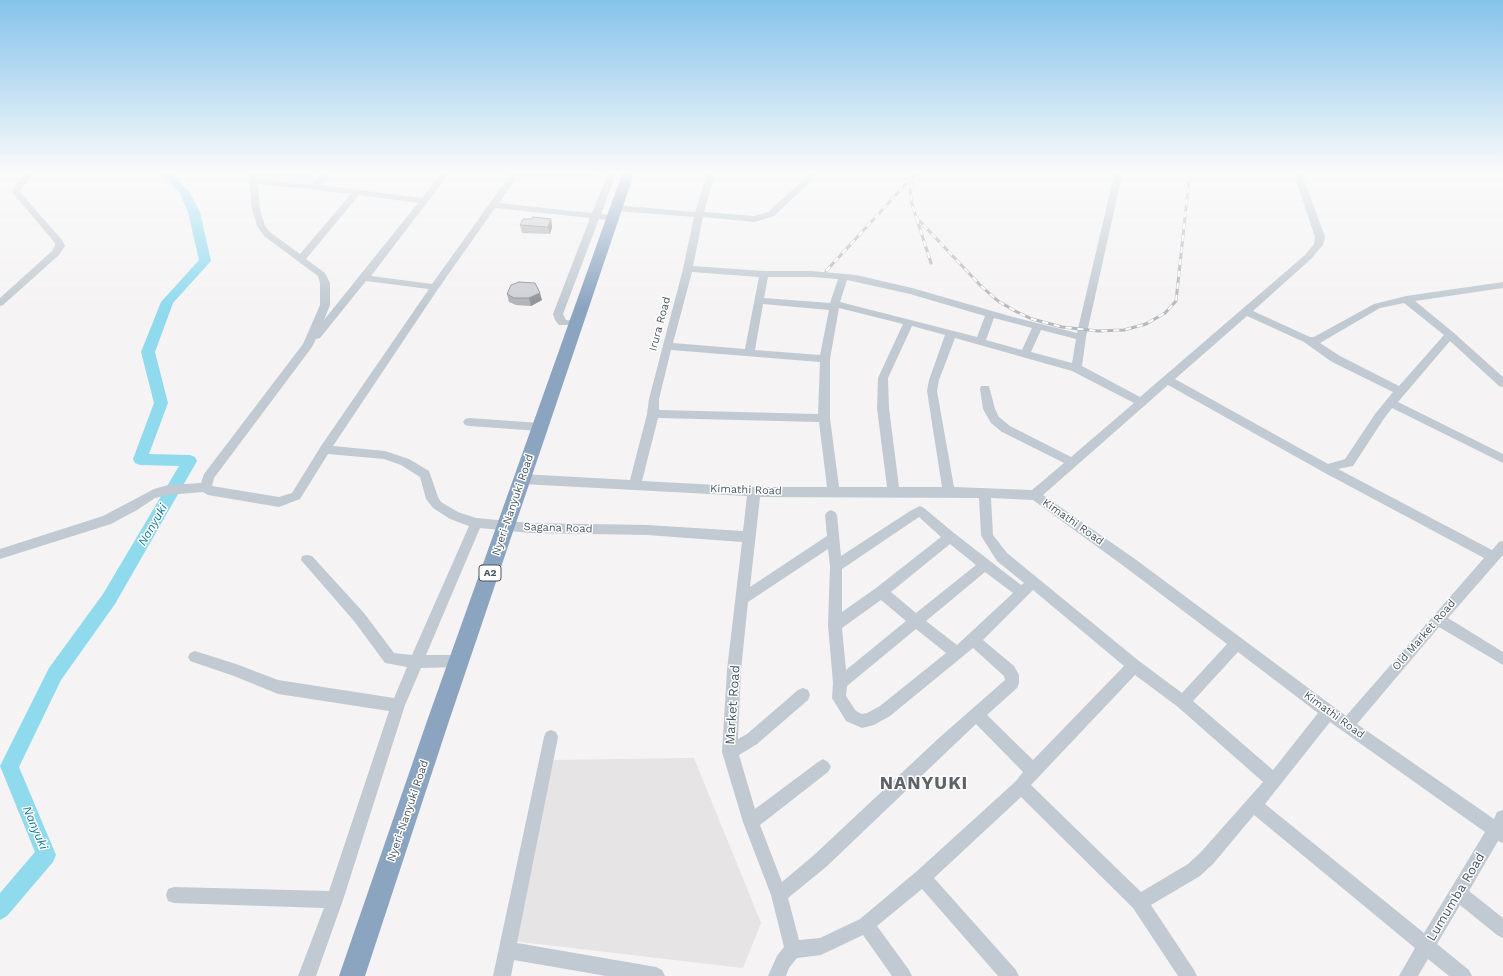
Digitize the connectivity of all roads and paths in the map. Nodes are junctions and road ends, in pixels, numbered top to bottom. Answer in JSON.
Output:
{"nodes":[{"id":1,"x":37,"y":217,"type":"edge"},
{"id":2,"x":258,"y":217,"type":"edge"},
{"id":3,"x":337,"y":217,"type":"edge"},
{"id":4,"x":412,"y":217,"type":"edge"},
{"id":5,"x":484,"y":217,"type":"edge"},
{"id":6,"x":607,"y":217,"type":"edge"},
{"id":7,"x":698,"y":217,"type":"edge"},
{"id":8,"x":727,"y":217,"type":"edge"},
{"id":9,"x":763,"y":217,"type":"edge"},
{"id":10,"x":1109,"y":217,"type":"edge"},
{"id":11,"x":1313,"y":217,"type":"edge"},
{"id":12,"x":301,"y":259,"type":"junction"},
{"id":13,"x":688,"y":269,"type":"junction"},
{"id":14,"x":764,"y":274,"type":"junction"},
{"id":15,"x":843,"y":277,"type":"junction"},
{"id":16,"x":364,"y":278,"type":"junction"},
{"id":17,"x":1503,"y":285,"type":"edge"},
{"id":18,"x":434,"y":287,"type":"junction"},
{"id":19,"x":1406,"y":300,"type":"junction"},
{"id":20,"x":760,"y":301,"type":"junction"},
{"id":21,"x":0,"y":303,"type":"edge"},
{"id":22,"x":835,"y":306,"type":"junction"},
{"id":23,"x":1245,"y":311,"type":"junction"},
{"id":24,"x":991,"y":314,"type":"junction"},
{"id":25,"x":909,"y":322,"type":"junction"},
{"id":26,"x":1038,"y":326,"type":"junction"},
{"id":27,"x":951,"y":334,"type":"junction"},
{"id":28,"x":1450,"y":335,"type":"junction"},
{"id":29,"x":1081,"y":337,"type":"junction"},
{"id":30,"x":1308,"y":340,"type":"junction"},
{"id":31,"x":980,"y":342,"type":"junction"},
{"id":32,"x":308,"y":345,"type":"junction"},
{"id":33,"x":666,"y":346,"type":"junction"},
{"id":34,"x":749,"y":353,"type":"junction"},
{"id":35,"x":1025,"y":354,"type":"junction"},
{"id":36,"x":825,"y":359,"type":"junction"},
{"id":37,"x":1076,"y":368,"type":"junction"},
{"id":38,"x":1168,"y":380,"type":"junction"},
{"id":39,"x":1503,"y":383,"type":"edge"},
{"id":40,"x":985,"y":389,"type":"dead end"},
{"id":41,"x":1400,"y":391,"type":"junction"},
{"id":42,"x":1141,"y":402,"type":"junction"},
{"id":43,"x":1391,"y":404,"type":"junction"},
{"id":44,"x":653,"y":414,"type":"junction"},
{"id":45,"x":824,"y":418,"type":"junction"},
{"id":46,"x":469,"y":422,"type":"dead end"},
{"id":47,"x":540,"y":427,"type":"junction"},
{"id":48,"x":325,"y":449,"type":"junction"},
{"id":49,"x":1503,"y":459,"type":"edge"},
{"id":50,"x":1072,"y":462,"type":"junction"},
{"id":51,"x":1329,"y":470,"type":"junction"},
{"id":52,"x":524,"y":473,"type":"junction"},
{"id":53,"x":635,"y":485,"type":"junction"},
{"id":54,"x":206,"y":487,"type":"junction"},
{"id":55,"x":834,"y":491,"type":"junction"},
{"id":56,"x":754,"y":492,"type":"junction"},
{"id":57,"x":894,"y":492,"type":"junction"},
{"id":58,"x":949,"y":492,"type":"junction"},
{"id":59,"x":985,"y":494,"type":"junction"},
{"id":60,"x":1035,"y":495,"type":"junction"},
{"id":61,"x":831,"y":515,"type":"dead end"},
{"id":62,"x":476,"y":523,"type":"junction"},
{"id":63,"x":506,"y":526,"type":"junction"},
{"id":64,"x":750,"y":537,"type":"junction"},
{"id":65,"x":950,"y":537,"type":"junction"},
{"id":66,"x":833,"y":539,"type":"junction"},
{"id":67,"x":1503,"y":546,"type":"edge"},
{"id":68,"x":0,"y":554,"type":"edge"},
{"id":69,"x":1493,"y":557,"type":"junction"},
{"id":70,"x":307,"y":560,"type":"dead end"},
{"id":71,"x":986,"y":564,"type":"junction"},
{"id":72,"x":836,"y":566,"type":"junction"},
{"id":73,"x":1033,"y":582,"type":"junction"},
{"id":74,"x":882,"y":592,"type":"junction"},
{"id":75,"x":1022,"y":593,"type":"junction"},
{"id":76,"x":742,"y":599,"type":"junction"},
{"id":77,"x":917,"y":619,"type":"junction"},
{"id":78,"x":1438,"y":619,"type":"junction"},
{"id":79,"x":835,"y":625,"type":"junction"},
{"id":80,"x":973,"y":640,"type":"junction"},
{"id":81,"x":1237,"y":643,"type":"junction"},
{"id":82,"x":956,"y":653,"type":"junction"},
{"id":83,"x":195,"y":658,"type":"dead end"},
{"id":84,"x":1503,"y":659,"type":"edge"},
{"id":85,"x":459,"y":661,"type":"junction"},
{"id":86,"x":417,"y":662,"type":"junction"},
{"id":87,"x":1134,"y":666,"type":"junction"},
{"id":88,"x":840,"y":683,"type":"junction"},
{"id":89,"x":803,"y":695,"type":"dead end"},
{"id":90,"x":1183,"y":702,"type":"junction"},
{"id":91,"x":398,"y":706,"type":"junction"},
{"id":92,"x":1328,"y":712,"type":"junction"},
{"id":93,"x":977,"y":715,"type":"junction"},
{"id":94,"x":1347,"y":725,"type":"junction"},
{"id":95,"x":551,"y":737,"type":"dead end"},
{"id":96,"x":730,"y":752,"type":"junction"},
{"id":97,"x":823,"y":767,"type":"dead end"},
{"id":98,"x":1034,"y":771,"type":"junction"},
{"id":99,"x":1274,"y":781,"type":"junction"},
{"id":100,"x":1021,"y":786,"type":"junction"},
{"id":101,"x":1254,"y":805,"type":"junction"},
{"id":102,"x":751,"y":822,"type":"junction"},
{"id":103,"x":1501,"y":828,"type":"edge"},
{"id":104,"x":923,"y":877,"type":"junction"},
{"id":105,"x":1458,"y":893,"type":"junction"},
{"id":106,"x":779,"y":894,"type":"junction"},
{"id":107,"x":174,"y":895,"type":"dead end"},
{"id":108,"x":335,"y":900,"type":"junction"},
{"id":109,"x":1139,"y":902,"type":"junction"},
{"id":110,"x":866,"y":925,"type":"junction"},
{"id":111,"x":1503,"y":929,"type":"edge"},
{"id":112,"x":1427,"y":946,"type":"junction"},
{"id":113,"x":793,"y":949,"type":"junction"},
{"id":114,"x":508,"y":950,"type":"junction"},
{"id":115,"x":307,"y":976,"type":"edge"},
{"id":116,"x":352,"y":976,"type":"edge"},
{"id":117,"x":502,"y":976,"type":"edge"},
{"id":118,"x":656,"y":976,"type":"edge"},
{"id":119,"x":776,"y":976,"type":"edge"},
{"id":120,"x":902,"y":976,"type":"edge"},
{"id":121,"x":1010,"y":976,"type":"edge"},
{"id":122,"x":1188,"y":976,"type":"edge"},
{"id":123,"x":1408,"y":976,"type":"edge"},
{"id":124,"x":1463,"y":976,"type":"edge"}],
"edges":[{"from":1,"to":21,"type":"street"},
{"from":2,"to":12,"type":"street"},
{"from":3,"to":12,"type":"street"},
{"from":4,"to":16,"type":"street"},
{"from":5,"to":18,"type":"street"},
{"from":6,"to":47,"type":"highway","name":"Nyeri-Nanyuki Road","number":"A2"},
{"from":7,"to":13,"type":"street","name":"Irura Road"},
{"from":8,"to":9,"type":"street"},
{"from":10,"to":29,"type":"street"},
{"from":11,"to":23,"type":"street"},
{"from":12,"to":32,"type":"street"},
{"from":13,"to":14,"type":"street"},
{"from":13,"to":33,"type":"street","name":"Irura Road"},
{"from":14,"to":15,"type":"street"},
{"from":14,"to":20,"type":"street"},
{"from":15,"to":22,"type":"street"},
{"from":15,"to":24,"type":"street"},
{"from":16,"to":18,"type":"street"},
{"from":16,"to":32,"type":"street"},
{"from":17,"to":19,"type":"street"},
{"from":18,"to":48,"type":"street"},
{"from":19,"to":28,"type":"street"},
{"from":19,"to":30,"type":"street"},
{"from":20,"to":22,"type":"street"},
{"from":20,"to":34,"type":"street"},
{"from":22,"to":25,"type":"street"},
{"from":22,"to":36,"type":"street"},
{"from":23,"to":30,"type":"street"},
{"from":23,"to":38,"type":"street"},
{"from":24,"to":26,"type":"street"},
{"from":24,"to":31,"type":"street"},
{"from":25,"to":27,"type":"street"},
{"from":25,"to":57,"type":"street"},
{"from":26,"to":29,"type":"street"},
{"from":26,"to":35,"type":"street"},
{"from":27,"to":31,"type":"street"},
{"from":27,"to":58,"type":"street"},
{"from":28,"to":39,"type":"street"},
{"from":28,"to":41,"type":"street"},
{"from":29,"to":37,"type":"street"},
{"from":30,"to":41,"type":"street"},
{"from":31,"to":35,"type":"street"},
{"from":32,"to":54,"type":"street"},
{"from":33,"to":34,"type":"street"},
{"from":33,"to":44,"type":"street","name":"Irura Road"},
{"from":34,"to":36,"type":"street"},
{"from":35,"to":37,"type":"street"},
{"from":36,"to":45,"type":"street"},
{"from":37,"to":42,"type":"street"},
{"from":38,"to":42,"type":"street"},
{"from":38,"to":51,"type":"street"},
{"from":40,"to":50,"type":"street"},
{"from":41,"to":43,"type":"street"},
{"from":42,"to":50,"type":"street"},
{"from":43,"to":49,"type":"street"},
{"from":43,"to":51,"type":"street"},
{"from":44,"to":45,"type":"street"},
{"from":44,"to":53,"type":"street","name":"Irura Road"},
{"from":45,"to":55,"type":"street"},
{"from":46,"to":47,"type":"street"},
{"from":47,"to":52,"type":"highway","name":"Nyeri-Nanyuki Road","number":"A2"},
{"from":48,"to":54,"type":"street"},
{"from":48,"to":62,"type":"street","name":"Sagana Road"},
{"from":50,"to":60,"type":"street"},
{"from":51,"to":69,"type":"street"},
{"from":52,"to":53,"type":"street","name":"Kimathi Road"},
{"from":52,"to":63,"type":"highway","name":"Nyeri-Nanyuki Road","number":"A2"},
{"from":53,"to":56,"type":"street","name":"Kimathi Road"},
{"from":54,"to":68,"type":"street"},
{"from":55,"to":56,"type":"street","name":"Kimathi Road"},
{"from":55,"to":57,"type":"street","name":"Kimathi Road"},
{"from":56,"to":64,"type":"street","name":"Market Road"},
{"from":57,"to":58,"type":"street","name":"Kimathi Road"},
{"from":58,"to":59,"type":"street","name":"Kimathi Road"},
{"from":59,"to":60,"type":"street","name":"Kimathi Road"},
{"from":59,"to":73,"type":"street"},
{"from":60,"to":81,"type":"street","name":"Kimathi Road"},
{"from":61,"to":66,"type":"street"},
{"from":62,"to":63,"type":"street","name":"Sagana Road"},
{"from":62,"to":86,"type":"street"},
{"from":63,"to":64,"type":"street","name":"Sagana Road"},
{"from":63,"to":85,"type":"highway","name":"Nyeri-Nanyuki Road","number":"A2"},
{"from":64,"to":76,"type":"street","name":"Market Road"},
{"from":65,"to":71,"type":"street"},
{"from":65,"to":72,"type":"street"},
{"from":65,"to":74,"type":"street"},
{"from":66,"to":72,"type":"street"},
{"from":66,"to":76,"type":"street"},
{"from":67,"to":69,"type":"street","name":"Old Market Road"},
{"from":69,"to":78,"type":"street","name":"Old Market Road"},
{"from":70,"to":86,"type":"street"},
{"from":71,"to":75,"type":"street"},
{"from":71,"to":77,"type":"street"},
{"from":72,"to":79,"type":"street"},
{"from":73,"to":75,"type":"street"},
{"from":73,"to":87,"type":"street"},
{"from":74,"to":77,"type":"street"},
{"from":74,"to":79,"type":"street"},
{"from":75,"to":80,"type":"street"},
{"from":76,"to":96,"type":"street","name":"Market Road"},
{"from":77,"to":82,"type":"street"},
{"from":77,"to":88,"type":"street"},
{"from":78,"to":84,"type":"street"},
{"from":78,"to":94,"type":"street","name":"Old Market Road"},
{"from":79,"to":88,"type":"street"},
{"from":80,"to":82,"type":"street"},
{"from":80,"to":93,"type":"street"},
{"from":81,"to":90,"type":"street"},
{"from":81,"to":92,"type":"street","name":"Kimathi Road"},
{"from":82,"to":88,"type":"street"},
{"from":83,"to":91,"type":"street"},
{"from":85,"to":86,"type":"street"},
{"from":85,"to":116,"type":"highway","name":"Nyeri-Nanyuki Road","number":"A2"},
{"from":86,"to":91,"type":"street"},
{"from":87,"to":90,"type":"street"},
{"from":87,"to":98,"type":"street"},
{"from":89,"to":96,"type":"street"},
{"from":90,"to":99,"type":"street"},
{"from":91,"to":108,"type":"street"},
{"from":92,"to":94,"type":"street","name":"Kimathi Road"},
{"from":92,"to":99,"type":"street"},
{"from":93,"to":98,"type":"street"},
{"from":93,"to":106,"type":"street"},
{"from":94,"to":103,"type":"street","name":"Kimathi Road"},
{"from":95,"to":114,"type":"street"},
{"from":96,"to":102,"type":"street","name":"Market Road"},
{"from":97,"to":102,"type":"street"},
{"from":98,"to":100,"type":"street"},
{"from":99,"to":101,"type":"street"},
{"from":100,"to":104,"type":"street"},
{"from":100,"to":109,"type":"street"},
{"from":101,"to":109,"type":"street"},
{"from":101,"to":112,"type":"street"},
{"from":102,"to":106,"type":"street","name":"Market Road"},
{"from":103,"to":105,"type":"street","name":"Lumumba Road"},
{"from":104,"to":110,"type":"street"},
{"from":104,"to":121,"type":"street"},
{"from":105,"to":111,"type":"street"},
{"from":105,"to":112,"type":"street","name":"Lumumba Road"},
{"from":106,"to":113,"type":"street","name":"Market Road"},
{"from":107,"to":108,"type":"street"},
{"from":108,"to":115,"type":"street"},
{"from":109,"to":122,"type":"street"},
{"from":110,"to":113,"type":"street"},
{"from":110,"to":120,"type":"street"},
{"from":112,"to":123,"type":"street","name":"Lumumba Road"},
{"from":112,"to":124,"type":"street"},
{"from":113,"to":119,"type":"street"},
{"from":114,"to":117,"type":"street"},
{"from":114,"to":118,"type":"street"}]}
